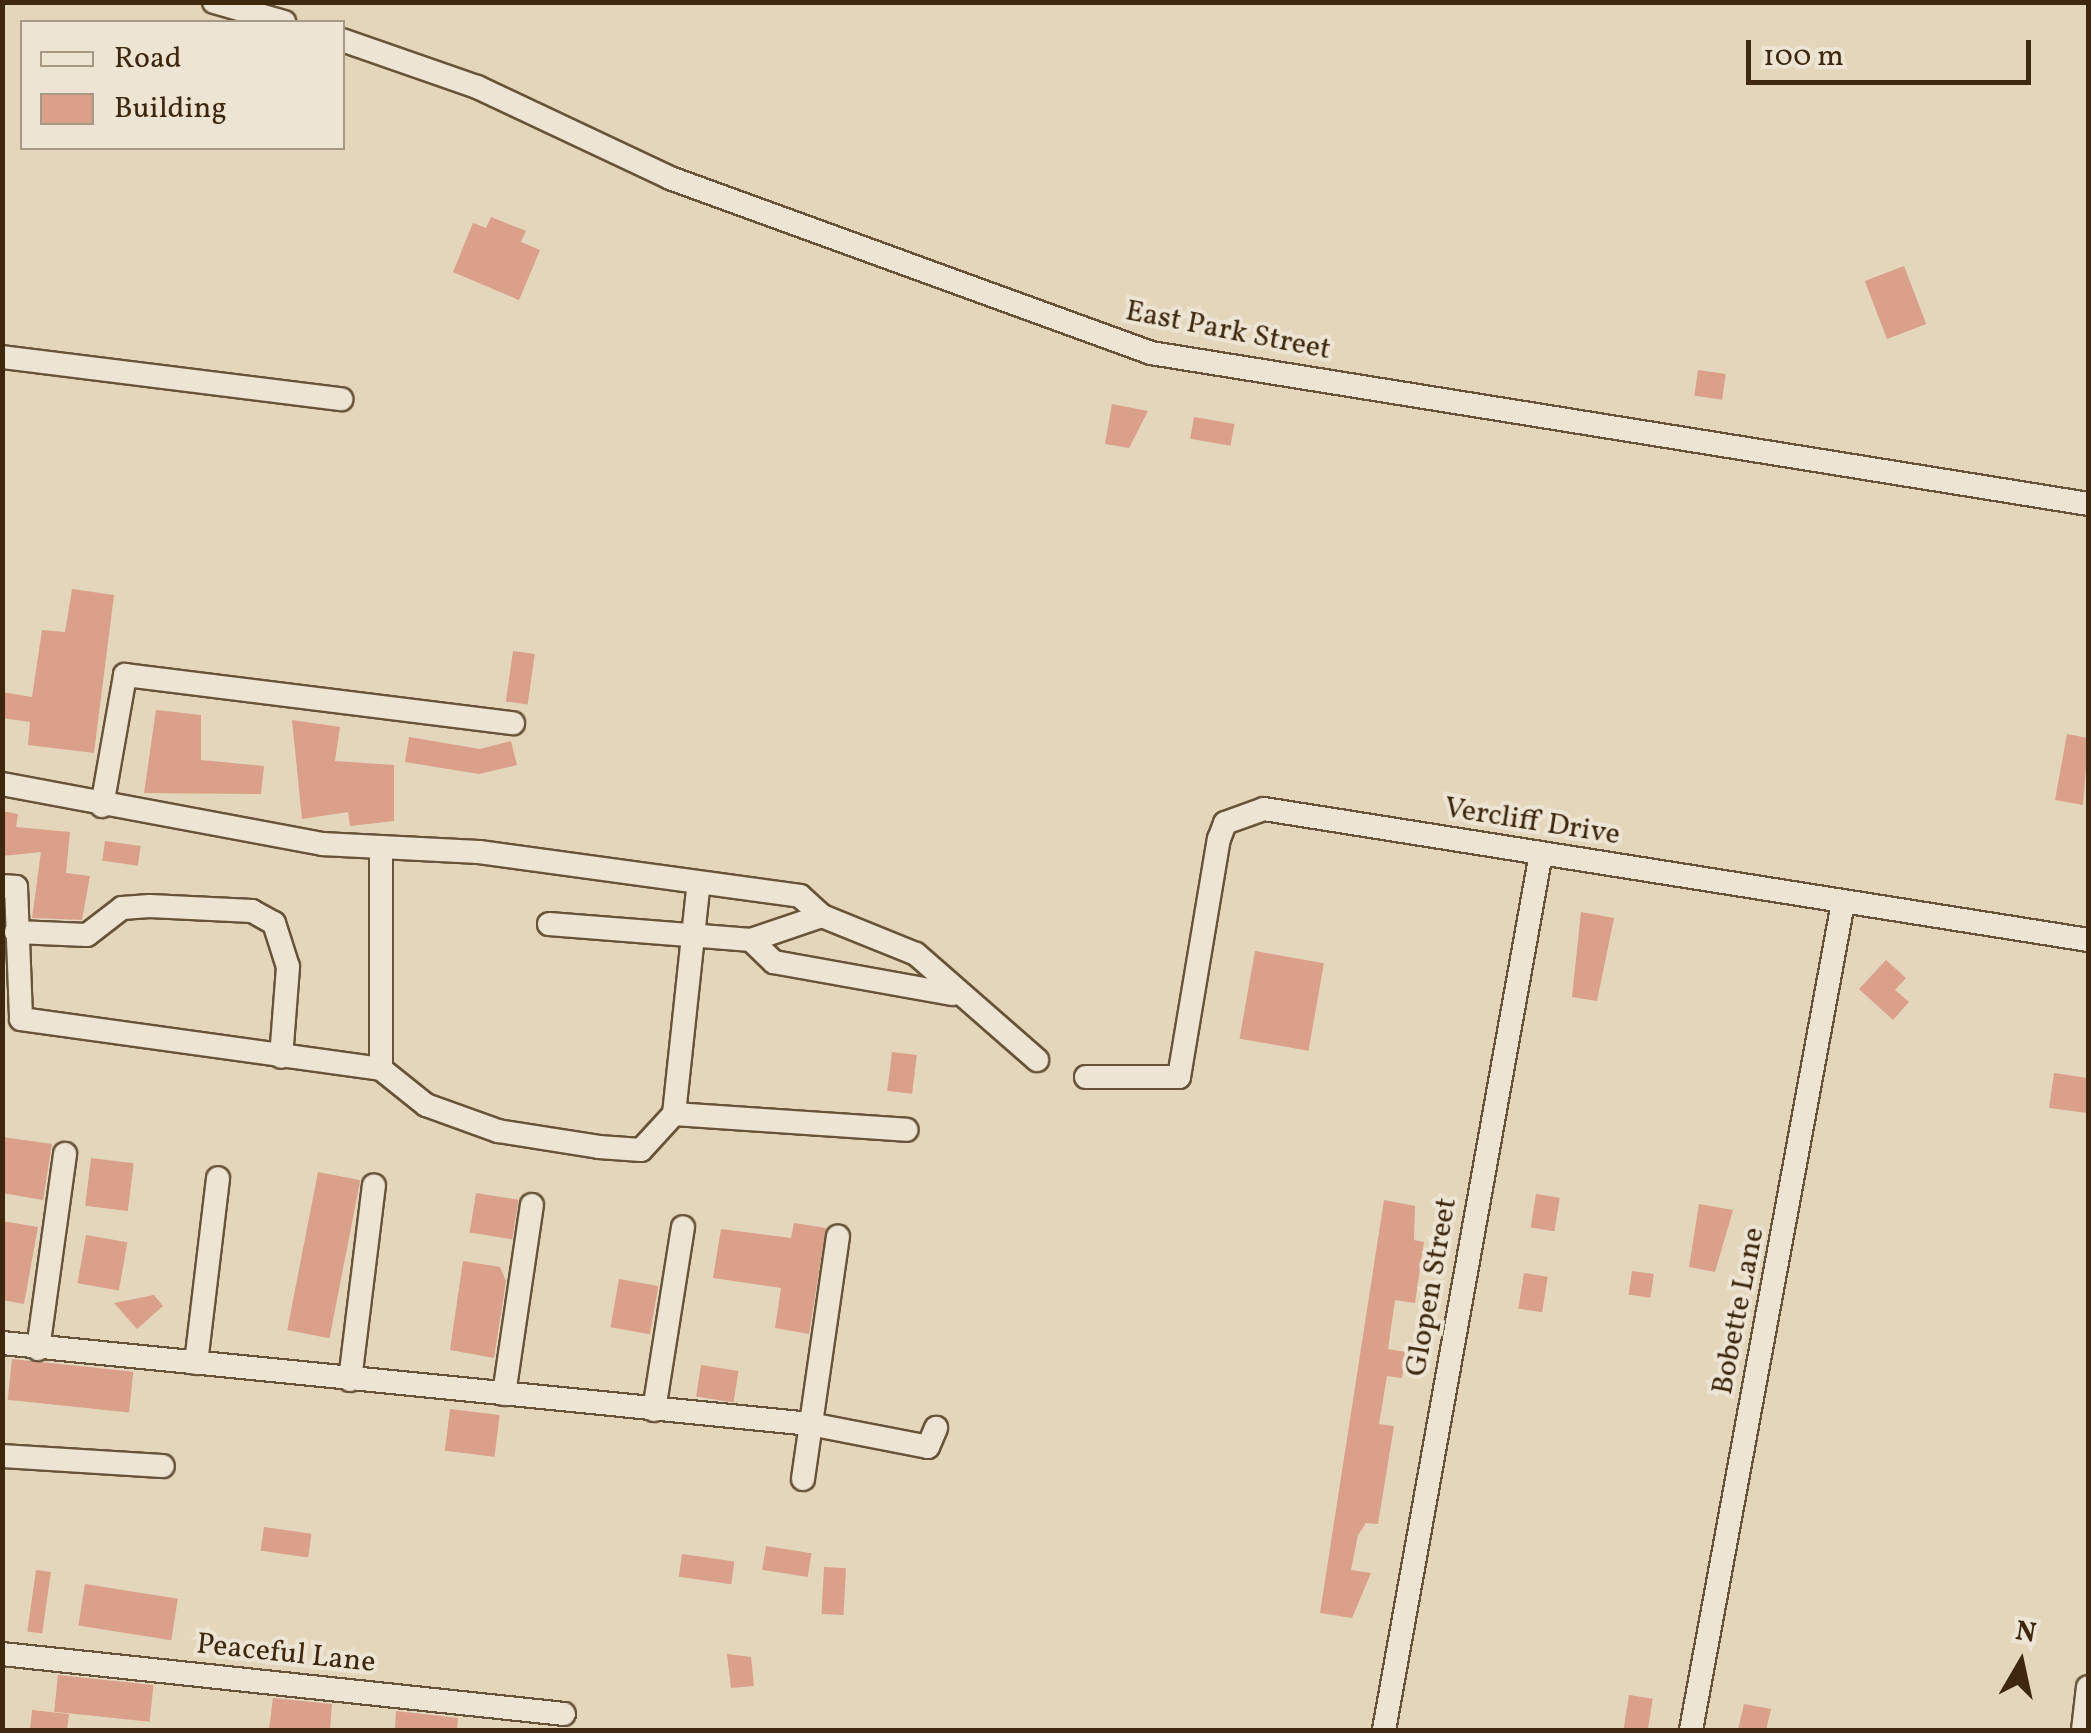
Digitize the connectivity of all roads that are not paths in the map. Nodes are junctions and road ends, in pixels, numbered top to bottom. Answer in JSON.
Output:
{"nodes":[{"id":1,"x":214,"y":2,"type":"edge"},
{"id":2,"x":277,"y":20,"type":"edge"},
{"id":3,"x":345,"y":41,"type":"edge"},
{"id":4,"x":2,"y":357,"type":"edge"},
{"id":5,"x":341,"y":399,"type":"dead end"},
{"id":6,"x":2088,"y":504,"type":"edge"},
{"id":7,"x":513,"y":724,"type":"dead end"},
{"id":8,"x":2,"y":784,"type":"edge"},
{"id":9,"x":102,"y":806,"type":"junction"},
{"id":10,"x":381,"y":847,"type":"junction"},
{"id":11,"x":1541,"y":854,"type":"junction"},
{"id":12,"x":2,"y":886,"type":"edge"},
{"id":13,"x":698,"y":888,"type":"junction"},
{"id":14,"x":1843,"y":903,"type":"junction"},
{"id":15,"x":822,"y":916,"type":"junction"},
{"id":16,"x":550,"y":924,"type":"dead end"},
{"id":17,"x":16,"y":932,"type":"junction"},
{"id":18,"x":693,"y":939,"type":"junction"},
{"id":19,"x":751,"y":940,"type":"junction"},
{"id":20,"x":2088,"y":940,"type":"edge"},
{"id":21,"x":952,"y":994,"type":"junction"},
{"id":22,"x":281,"y":1056,"type":"junction"},
{"id":23,"x":1036,"y":1060,"type":"dead end"},
{"id":24,"x":381,"y":1069,"type":"junction"},
{"id":25,"x":1086,"y":1078,"type":"dead end"},
{"id":26,"x":674,"y":1114,"type":"junction"},
{"id":27,"x":906,"y":1130,"type":"dead end"},
{"id":28,"x":66,"y":1154,"type":"dead end"},
{"id":29,"x":218,"y":1178,"type":"dead end"},
{"id":30,"x":374,"y":1185,"type":"dead end"},
{"id":31,"x":532,"y":1205,"type":"dead end"},
{"id":32,"x":683,"y":1227,"type":"dead end"},
{"id":33,"x":838,"y":1237,"type":"dead end"},
{"id":34,"x":2,"y":1343,"type":"edge"},
{"id":35,"x":38,"y":1349,"type":"junction"},
{"id":36,"x":196,"y":1363,"type":"junction"},
{"id":37,"x":350,"y":1380,"type":"junction"},
{"id":38,"x":504,"y":1394,"type":"junction"},
{"id":39,"x":654,"y":1410,"type":"junction"},
{"id":40,"x":810,"y":1424,"type":"junction"},
{"id":41,"x":936,"y":1428,"type":"dead end"},
{"id":42,"x":2,"y":1456,"type":"edge"},
{"id":43,"x":163,"y":1466,"type":"dead end"},
{"id":44,"x":803,"y":1479,"type":"dead end"},
{"id":45,"x":2,"y":1654,"type":"edge"},
{"id":46,"x":2088,"y":1687,"type":"edge"},
{"id":47,"x":564,"y":1714,"type":"dead end"},
{"id":48,"x":1384,"y":1730,"type":"edge"},
{"id":49,"x":1691,"y":1730,"type":"edge"},
{"id":50,"x":2083,"y":1730,"type":"edge"}],
"edges":[{"from":1,"to":2,"type":"street"},
{"from":3,"to":6,"type":"street","name":"East Park Street"},
{"from":4,"to":5,"type":"street"},
{"from":7,"to":9,"type":"street"},
{"from":8,"to":9,"type":"street"},
{"from":9,"to":10,"type":"street"},
{"from":10,"to":13,"type":"street"},
{"from":10,"to":24,"type":"street"},
{"from":11,"to":14,"type":"street","name":"Vercliff Drive"},
{"from":11,"to":25,"type":"street","name":"Vercliff Drive"},
{"from":11,"to":48,"type":"street","name":"Glopen Street"},
{"from":12,"to":17,"type":"street"},
{"from":13,"to":15,"type":"street"},
{"from":13,"to":18,"type":"street"},
{"from":14,"to":20,"type":"street","name":"Vercliff Drive"},
{"from":14,"to":49,"type":"street","name":"Bobette Lane"},
{"from":15,"to":19,"type":"street"},
{"from":15,"to":21,"type":"street"},
{"from":16,"to":18,"type":"street"},
{"from":17,"to":22,"type":"street"},
{"from":17,"to":22,"type":"street"},
{"from":18,"to":19,"type":"street"},
{"from":18,"to":26,"type":"street"},
{"from":19,"to":21,"type":"street"},
{"from":21,"to":23,"type":"street"},
{"from":22,"to":24,"type":"street"},
{"from":24,"to":26,"type":"street"},
{"from":26,"to":27,"type":"street"},
{"from":28,"to":35,"type":"street"},
{"from":29,"to":36,"type":"street"},
{"from":30,"to":37,"type":"street"},
{"from":31,"to":38,"type":"street"},
{"from":32,"to":39,"type":"street"},
{"from":33,"to":40,"type":"street"},
{"from":34,"to":35,"type":"street"},
{"from":35,"to":36,"type":"street"},
{"from":36,"to":37,"type":"street"},
{"from":37,"to":38,"type":"street"},
{"from":38,"to":39,"type":"street"},
{"from":39,"to":40,"type":"street"},
{"from":40,"to":41,"type":"street"},
{"from":40,"to":44,"type":"street"},
{"from":42,"to":43,"type":"street"},
{"from":45,"to":47,"type":"street","name":"Peaceful Lane"},
{"from":46,"to":50,"type":"street"}]}
